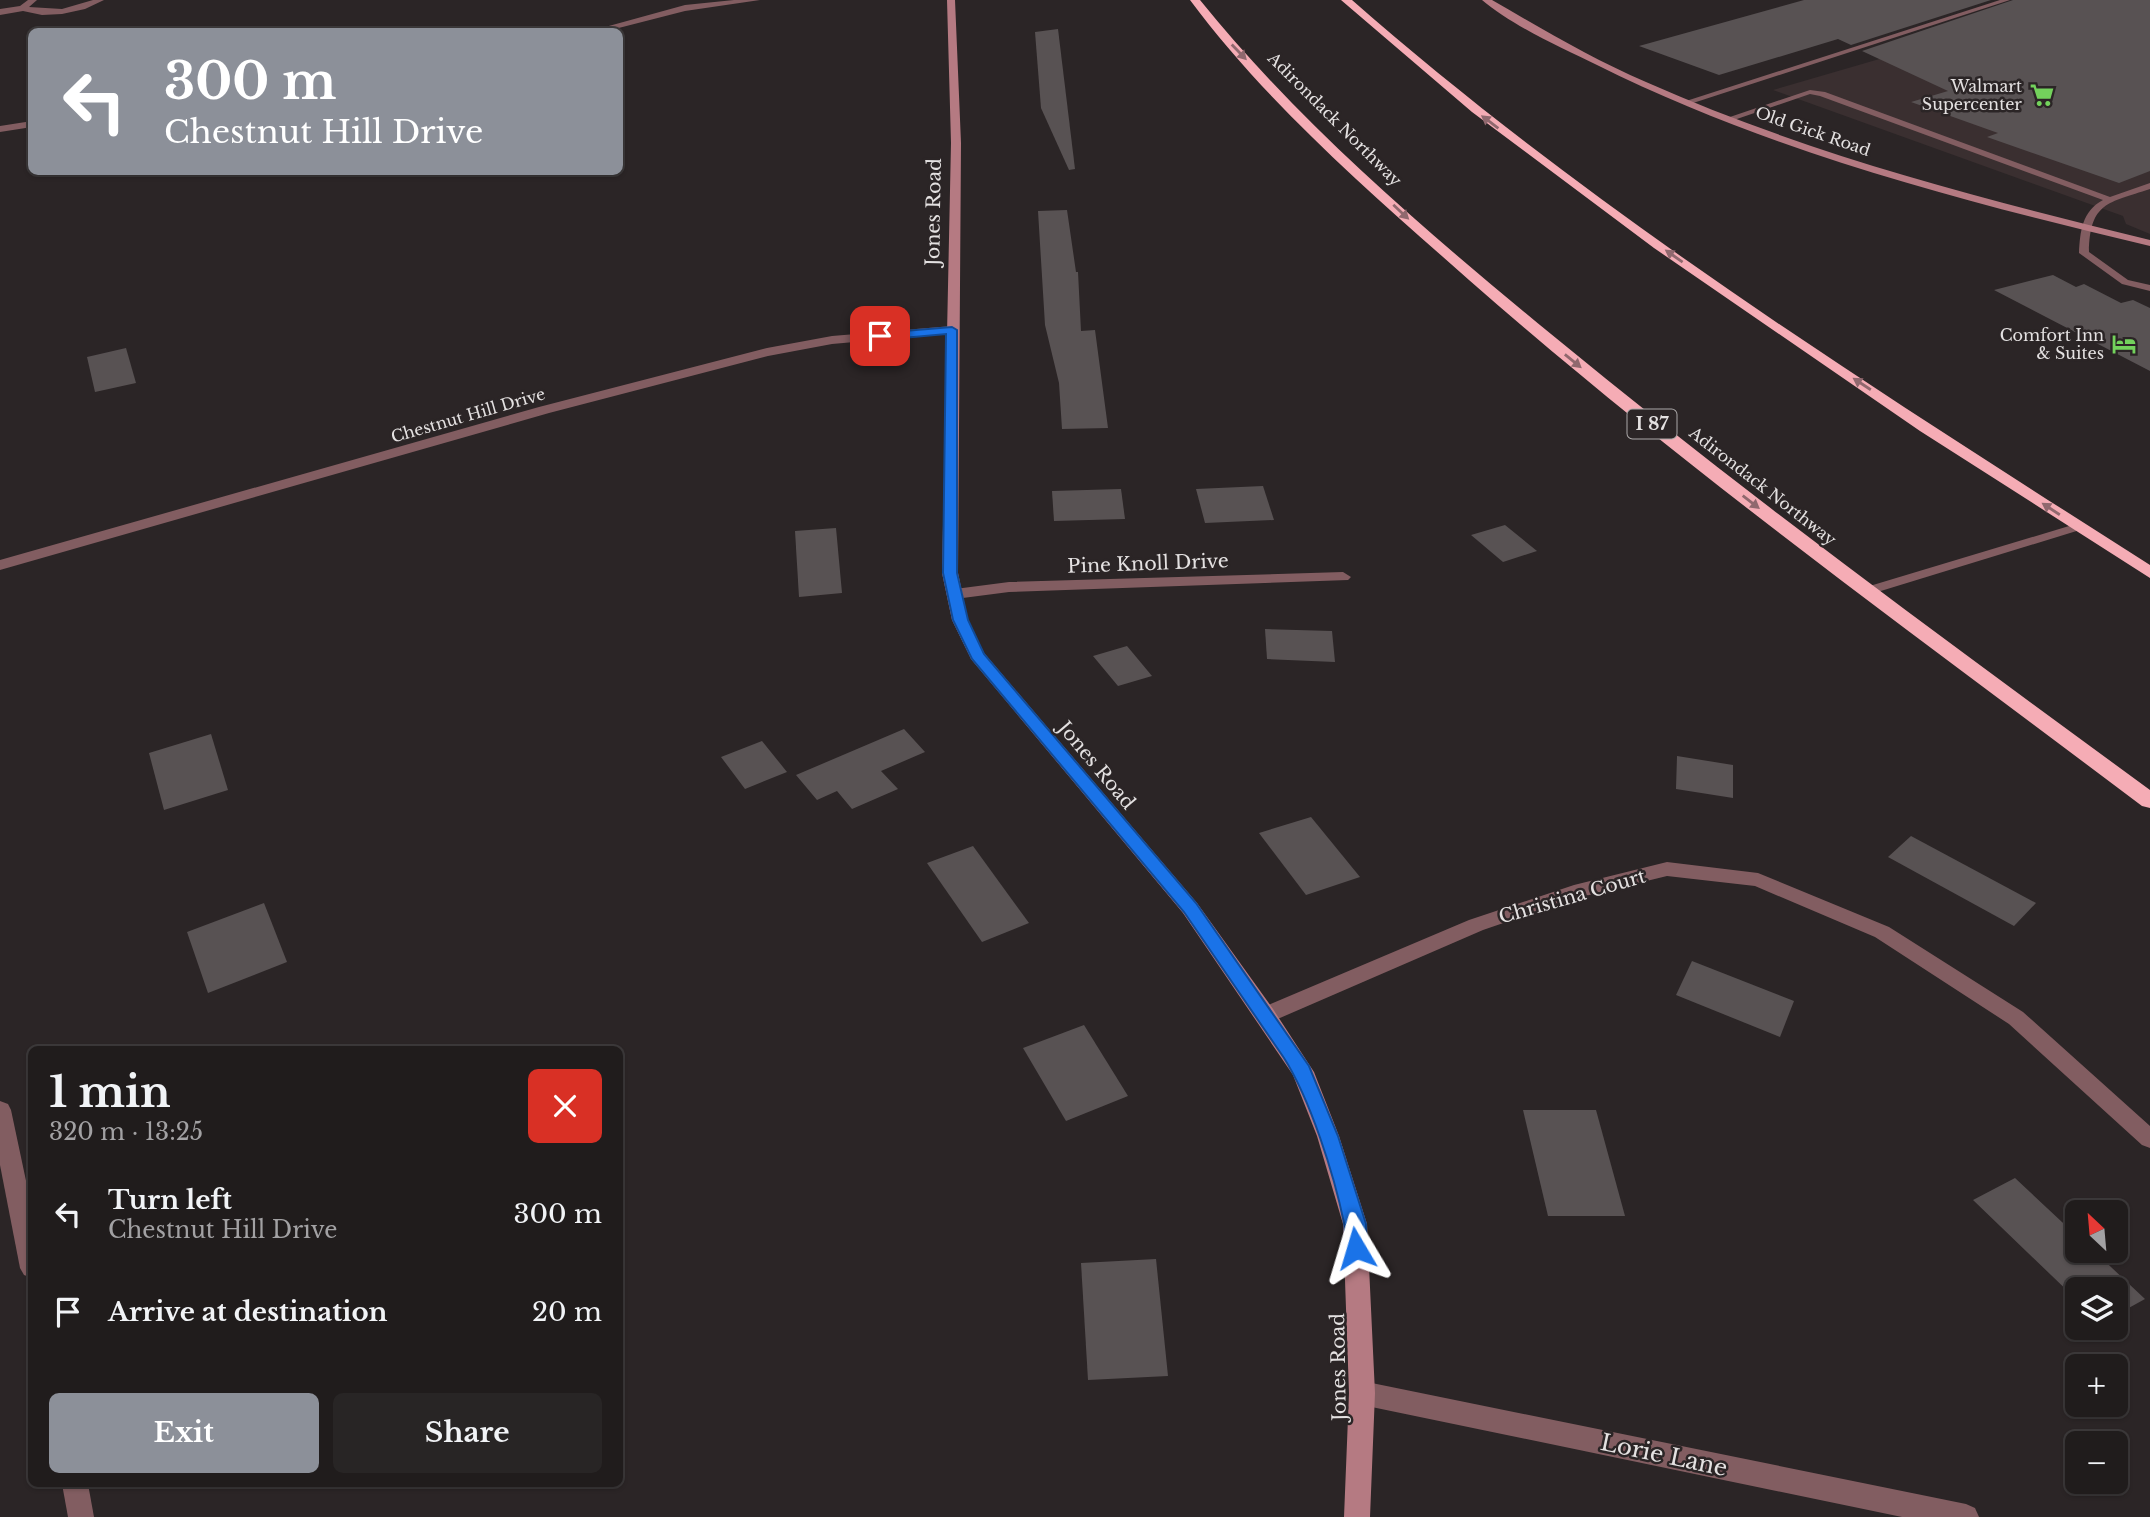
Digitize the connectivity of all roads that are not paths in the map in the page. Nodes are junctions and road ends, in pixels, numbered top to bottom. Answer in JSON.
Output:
{"nodes":[{"id":1,"x":33,"y":0,"type":"edge"},
{"id":2,"x":100,"y":0,"type":"edge"},
{"id":3,"x":756,"y":0,"type":"edge"},
{"id":4,"x":951,"y":0,"type":"edge"},
{"id":5,"x":1195,"y":0,"type":"edge"},
{"id":6,"x":1346,"y":0,"type":"edge"},
{"id":7,"x":1486,"y":0,"type":"edge"},
{"id":8,"x":2007,"y":0,"type":"edge"},
{"id":9,"x":23,"y":8,"type":"junction"},
{"id":10,"x":0,"y":12,"type":"edge"},
{"id":11,"x":607,"y":28,"type":"edge"},
{"id":12,"x":1687,"y":102,"type":"junction"},
{"id":13,"x":1728,"y":119,"type":"junction"},
{"id":14,"x":28,"y":125,"type":"edge"},
{"id":15,"x":0,"y":129,"type":"edge"},
{"id":16,"x":2150,"y":186,"type":"edge"},
{"id":17,"x":2111,"y":200,"type":"junction"},
{"id":18,"x":2084,"y":228,"type":"junction"},
{"id":19,"x":2150,"y":243,"type":"edge"},
{"id":20,"x":2125,"y":282,"type":"junction"},
{"id":21,"x":2150,"y":288,"type":"edge"},
{"id":22,"x":2150,"y":295,"type":"edge"},
{"id":23,"x":952,"y":330,"type":"junction"},
{"id":24,"x":2079,"y":527,"type":"junction"},
{"id":25,"x":0,"y":565,"type":"edge"},
{"id":26,"x":2150,"y":573,"type":"edge"},
{"id":27,"x":1343,"y":577,"type":"dead end"},
{"id":28,"x":1867,"y":591,"type":"junction"},
{"id":29,"x":954,"y":594,"type":"junction"},
{"id":30,"x":2150,"y":801,"type":"edge"},
{"id":31,"x":1266,"y":1015,"type":"junction"},
{"id":32,"x":0,"y":1110,"type":"edge"},
{"id":33,"x":2150,"y":1139,"type":"edge"},
{"id":34,"x":28,"y":1248,"type":"edge"},
{"id":35,"x":1362,"y":1393,"type":"junction"},
{"id":36,"x":76,"y":1487,"type":"edge"},
{"id":37,"x":81,"y":1517,"type":"edge"},
{"id":38,"x":1357,"y":1517,"type":"edge"},
{"id":39,"x":1966,"y":1517,"type":"edge"}],
"edges":[{"from":1,"to":9,"type":"street"},
{"from":2,"to":9,"type":"street"},
{"from":3,"to":11,"type":"street"},
{"from":4,"to":23,"type":"street","name":"Jones Road"},
{"from":5,"to":28,"type":"highway","name":"Adirondack Northway","number":"I 87","one_way":true},
{"from":24,"to":6,"type":"highway","one_way":true},
{"from":7,"to":12,"type":"street","name":"Old Gick Road"},
{"from":8,"to":12,"type":"lane"},
{"from":9,"to":10,"type":"street"},
{"from":12,"to":13,"type":"street","name":"Old Gick Road"},
{"from":13,"to":17,"type":"lane"},
{"from":13,"to":18,"type":"street","name":"Old Gick Road"},
{"from":14,"to":15,"type":"street"},
{"from":16,"to":17,"type":"lane"},
{"from":17,"to":18,"type":"lane"},
{"from":18,"to":19,"type":"street","name":"Old Gick Road"},
{"from":18,"to":20,"type":"lane"},
{"from":20,"to":21,"type":"lane"},
{"from":20,"to":22,"type":"lane"},
{"from":23,"to":25,"type":"street","name":"Chestnut Hill Drive"},
{"from":23,"to":29,"type":"street","name":"Jones Road"},
{"from":24,"to":26,"type":"highway"},
{"from":24,"to":28,"type":"lane"},
{"from":27,"to":29,"type":"street","name":"Pine Knoll Drive"},
{"from":28,"to":30,"type":"highway","name":"Adirondack Northway","number":"I 87"},
{"from":29,"to":31,"type":"street","name":"Jones Road"},
{"from":31,"to":33,"type":"street","name":"Christina Court"},
{"from":31,"to":35,"type":"street","name":"Jones Road"},
{"from":32,"to":34,"type":"street"},
{"from":35,"to":38,"type":"street","name":"Jones Road"},
{"from":35,"to":39,"type":"street","name":"Lorie Lane"},
{"from":36,"to":37,"type":"street"}]}
